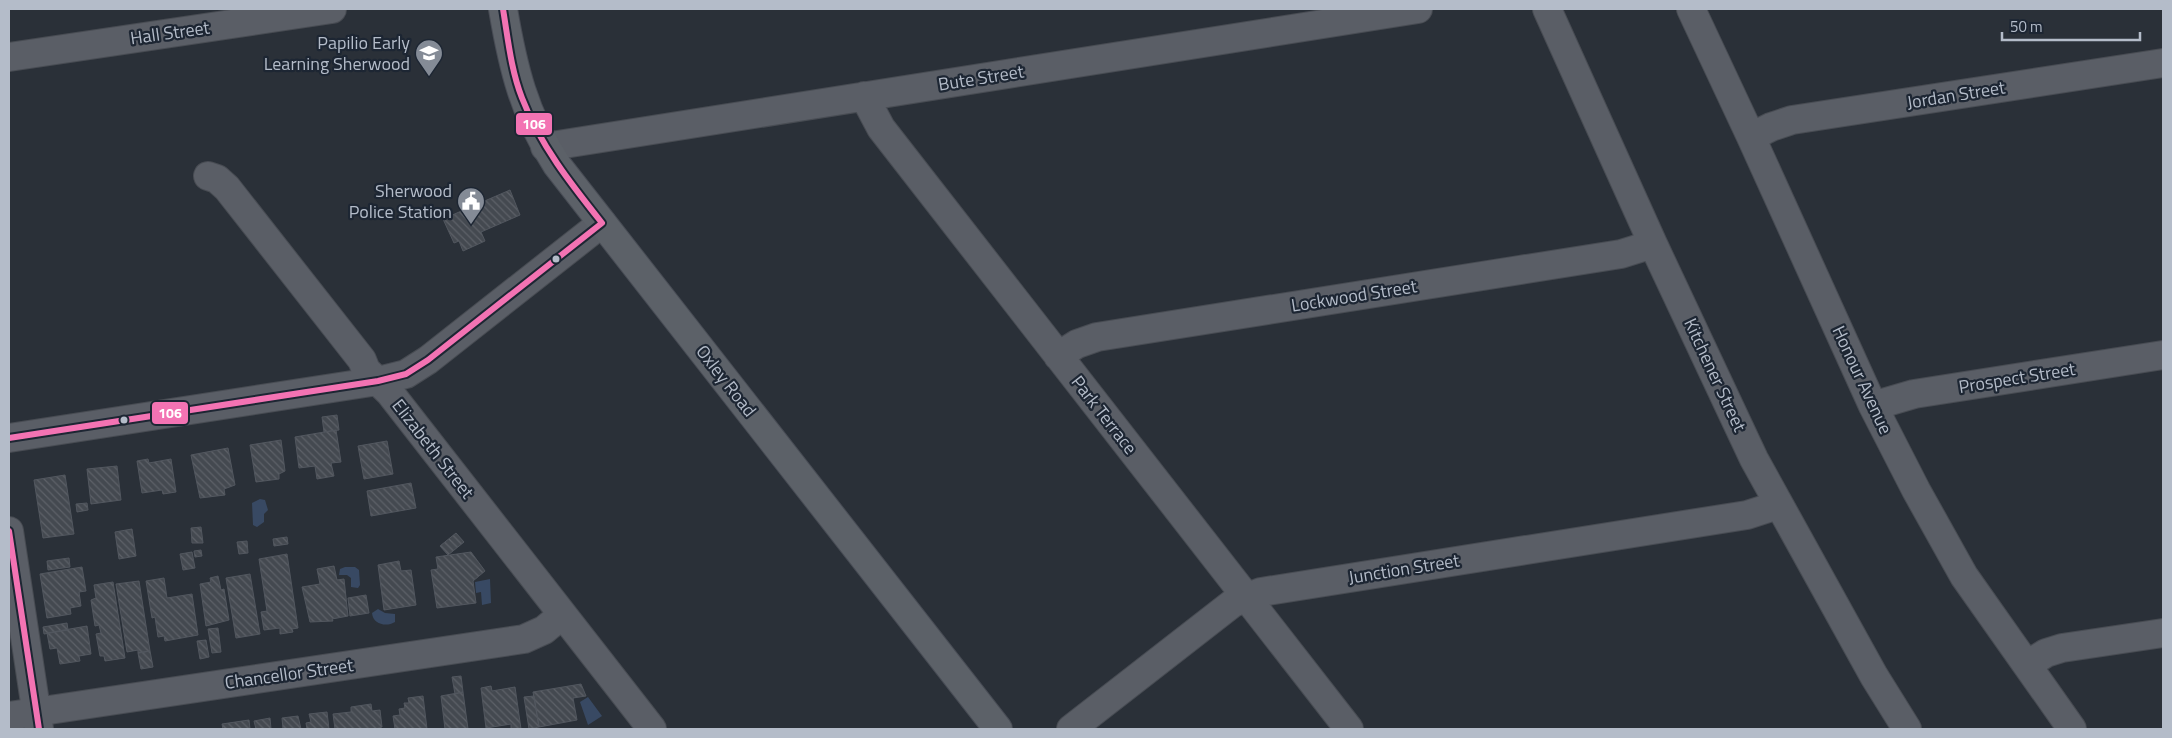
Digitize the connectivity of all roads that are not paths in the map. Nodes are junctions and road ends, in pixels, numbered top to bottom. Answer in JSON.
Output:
{"nodes":[{"id":1,"x":332,"y":9,"type":"edge"},
{"id":2,"x":503,"y":9,"type":"edge"},
{"id":3,"x":1418,"y":9,"type":"edge"},
{"id":4,"x":1547,"y":9,"type":"edge"},
{"id":5,"x":1691,"y":9,"type":"edge"},
{"id":6,"x":9,"y":57,"type":"edge"},
{"id":7,"x":2163,"y":63,"type":"edge"},
{"id":8,"x":864,"y":96,"type":"junction"},
{"id":9,"x":1752,"y":137,"type":"junction"},
{"id":10,"x":545,"y":147,"type":"junction"},
{"id":11,"x":208,"y":176,"type":"dead end"},
{"id":12,"x":602,"y":224,"type":"junction"},
{"id":13,"x":1653,"y":244,"type":"junction"},
{"id":14,"x":2163,"y":355,"type":"edge"},
{"id":15,"x":1058,"y":356,"type":"junction"},
{"id":16,"x":378,"y":381,"type":"junction"},
{"id":17,"x":1873,"y":406,"type":"junction"},
{"id":18,"x":9,"y":438,"type":"edge"},
{"id":19,"x":1778,"y":505,"type":"junction"},
{"id":20,"x":9,"y":531,"type":"edge"},
{"id":21,"x":1247,"y":598,"type":"junction"},
{"id":22,"x":562,"y":615,"type":"junction"},
{"id":23,"x":2163,"y":633,"type":"edge"},
{"id":24,"x":2027,"y":664,"type":"junction"},
{"id":25,"x":9,"y":716,"type":"edge"},
{"id":26,"x":37,"y":720,"type":"edge"},
{"id":27,"x":652,"y":729,"type":"edge"},
{"id":28,"x":998,"y":729,"type":"edge"},
{"id":29,"x":1071,"y":729,"type":"edge"},
{"id":30,"x":1349,"y":729,"type":"edge"},
{"id":31,"x":1907,"y":729,"type":"edge"},
{"id":32,"x":2072,"y":729,"type":"edge"}],
"edges":[{"from":1,"to":6,"type":"street","name":"Hall Street"},
{"from":2,"to":10,"type":"main road","name":"Oxley Road"},
{"from":3,"to":8,"type":"street","name":"Bute Street"},
{"from":4,"to":13,"type":"street","name":"Kitchener Street"},
{"from":5,"to":9,"type":"street","name":"Honour Avenue"},
{"from":7,"to":9,"type":"street","name":"Jordan Street"},
{"from":8,"to":10,"type":"street","name":"Bute Street"},
{"from":8,"to":15,"type":"street","name":"Park Terrace"},
{"from":9,"to":17,"type":"street","name":"Honour Avenue"},
{"from":10,"to":12,"type":"main road","name":"Oxley Road"},
{"from":11,"to":16,"type":"street","name":"Elizabeth Street"},
{"from":12,"to":16,"type":"street"},
{"from":12,"to":28,"type":"main road","name":"Oxley Road"},
{"from":13,"to":15,"type":"street","name":"Lockwood Street"},
{"from":13,"to":19,"type":"street","name":"Kitchener Street"},
{"from":14,"to":17,"type":"street","name":"Prospect Street"},
{"from":15,"to":21,"type":"street","name":"Park Terrace"},
{"from":16,"to":18,"type":"street"},
{"from":16,"to":22,"type":"street","name":"Elizabeth Street"},
{"from":17,"to":24,"type":"street","name":"Honour Avenue"},
{"from":19,"to":21,"type":"street","name":"Junction Street"},
{"from":19,"to":31,"type":"street","name":"Kitchener Street"},
{"from":20,"to":26,"type":"street"},
{"from":21,"to":29,"type":"street","name":"Junction Street"},
{"from":21,"to":30,"type":"street","name":"Park Terrace"},
{"from":22,"to":26,"type":"street","name":"Chancellor Street"},
{"from":22,"to":27,"type":"street","name":"Elizabeth Street"},
{"from":23,"to":24,"type":"street"},
{"from":24,"to":32,"type":"street","name":"Honour Avenue"},
{"from":25,"to":26,"type":"street","name":"Chancellor Street"}]}
